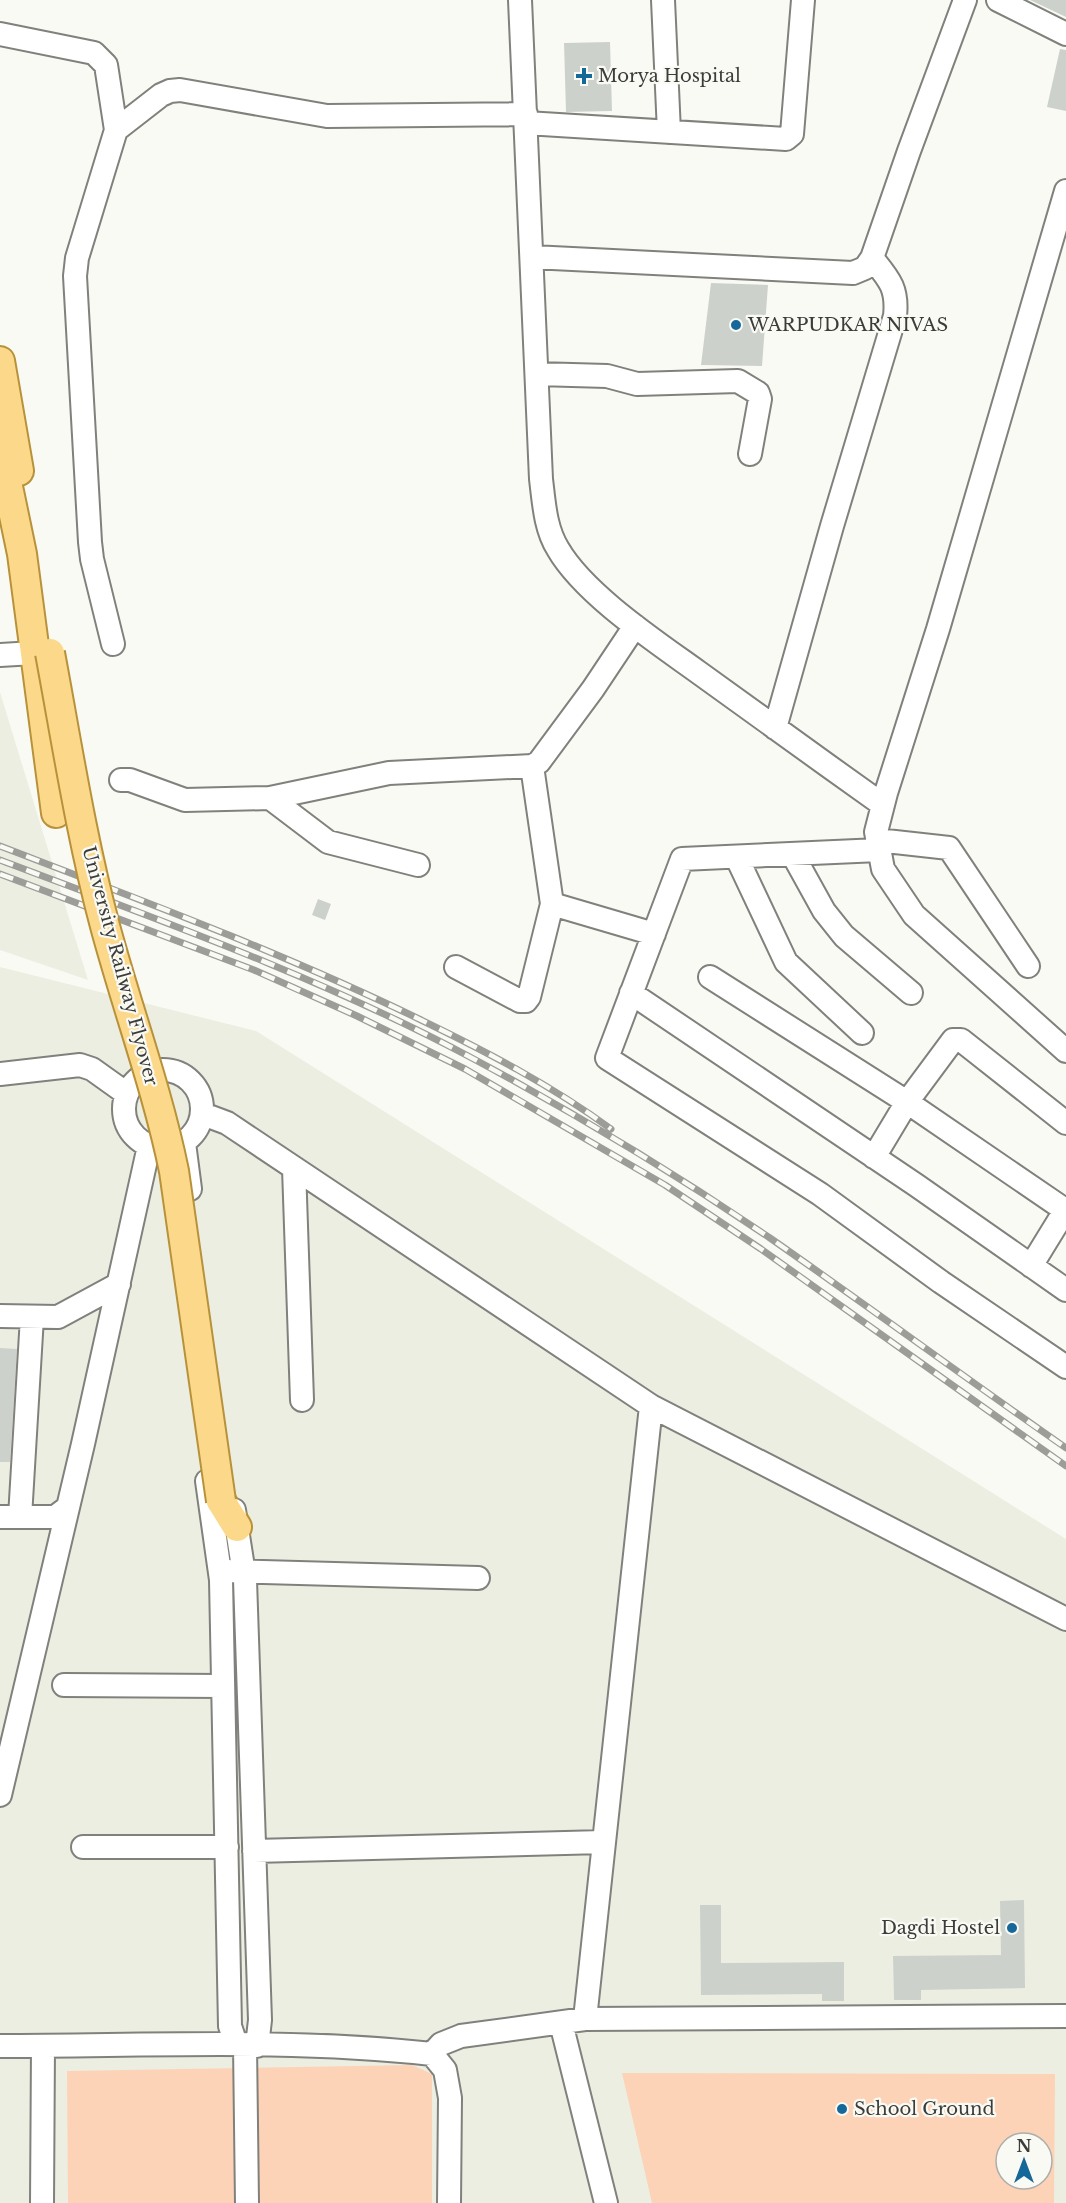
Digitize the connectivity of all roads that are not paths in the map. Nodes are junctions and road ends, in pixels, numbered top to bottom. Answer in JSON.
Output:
{"nodes":[{"id":1,"x":520,"y":0,"type":"edge"},
{"id":2,"x":663,"y":0,"type":"edge"},
{"id":3,"x":803,"y":0,"type":"edge"},
{"id":4,"x":965,"y":0,"type":"edge"},
{"id":5,"x":998,"y":0,"type":"edge"},
{"id":6,"x":0,"y":34,"type":"edge"},
{"id":7,"x":1066,"y":34,"type":"edge"},
{"id":8,"x":526,"y":119,"type":"junction"},
{"id":9,"x":116,"y":130,"type":"junction"},
{"id":10,"x":669,"y":132,"type":"junction"},
{"id":11,"x":1066,"y":191,"type":"edge"},
{"id":12,"x":532,"y":257,"type":"junction"},
{"id":13,"x":872,"y":258,"type":"junction"},
{"id":14,"x":0,"y":361,"type":"edge"},
{"id":15,"x":537,"y":374,"type":"junction"},
{"id":16,"x":0,"y":448,"type":"edge"},
{"id":17,"x":750,"y":454,"type":"dead end"},
{"id":18,"x":7,"y":519,"type":"edge"},
{"id":19,"x":635,"y":627,"type":"junction"},
{"id":20,"x":113,"y":644,"type":"dead end"},
{"id":21,"x":34,"y":654,"type":"junction"},
{"id":22,"x":0,"y":655,"type":"edge"},
{"id":23,"x":775,"y":728,"type":"junction"},
{"id":24,"x":532,"y":766,"type":"junction"},
{"id":25,"x":120,"y":780,"type":"dead end"},
{"id":26,"x":270,"y":798,"type":"junction"},
{"id":27,"x":883,"y":805,"type":"junction"},
{"id":28,"x":56,"y":813,"type":"dead end"},
{"id":29,"x":878,"y":845,"type":"junction"},
{"id":30,"x":793,"y":855,"type":"junction"},
{"id":31,"x":737,"y":858,"type":"junction"},
{"id":32,"x":418,"y":865,"type":"dead end"},
{"id":33,"x":552,"y":904,"type":"junction"},
{"id":34,"x":654,"y":934,"type":"junction"},
{"id":35,"x":1028,"y":966,"type":"dead end"},
{"id":36,"x":456,"y":967,"type":"dead end"},
{"id":37,"x":710,"y":977,"type":"dead end"},
{"id":38,"x":632,"y":993,"type":"junction"},
{"id":39,"x":911,"y":993,"type":"dead end"},
{"id":40,"x":862,"y":1033,"type":"dead end"},
{"id":41,"x":1066,"y":1051,"type":"edge"},
{"id":42,"x":0,"y":1074,"type":"edge"},
{"id":43,"x":127,"y":1094,"type":"junction"},
{"id":44,"x":907,"y":1102,"type":"junction"},
{"id":45,"x":202,"y":1114,"type":"junction"},
{"id":46,"x":1066,"y":1123,"type":"edge"},
{"id":47,"x":184,"y":1143,"type":"junction"},
{"id":48,"x":155,"y":1148,"type":"junction"},
{"id":49,"x":874,"y":1157,"type":"junction"},
{"id":50,"x":294,"y":1168,"type":"junction"},
{"id":51,"x":1066,"y":1210,"type":"edge"},
{"id":52,"x":1031,"y":1266,"type":"junction"},
{"id":53,"x":119,"y":1284,"type":"junction"},
{"id":54,"x":1066,"y":1290,"type":"edge"},
{"id":55,"x":0,"y":1316,"type":"edge"},
{"id":56,"x":32,"y":1317,"type":"junction"},
{"id":57,"x":1066,"y":1367,"type":"edge"},
{"id":58,"x":302,"y":1401,"type":"dead end"},
{"id":59,"x":651,"y":1406,"type":"junction"},
{"id":60,"x":67,"y":1508,"type":"junction"},
{"id":61,"x":10,"y":1517,"type":"edge"},
{"id":62,"x":225,"y":1529,"type":"junction"},
{"id":63,"x":243,"y":1570,"type":"junction"},
{"id":64,"x":220,"y":1572,"type":"junction"},
{"id":65,"x":478,"y":1578,"type":"dead end"},
{"id":66,"x":1066,"y":1619,"type":"edge"},
{"id":67,"x":64,"y":1685,"type":"dead end"},
{"id":68,"x":223,"y":1686,"type":"junction"},
{"id":69,"x":0,"y":1795,"type":"edge"},
{"id":70,"x":603,"y":1842,"type":"junction"},
{"id":71,"x":83,"y":1847,"type":"dead end"},
{"id":72,"x":226,"y":1847,"type":"junction"},
{"id":73,"x":254,"y":1851,"type":"junction"},
{"id":74,"x":1066,"y":2016,"type":"edge"},
{"id":75,"x":585,"y":2019,"type":"junction"},
{"id":76,"x":561,"y":2024,"type":"junction"},
{"id":77,"x":246,"y":2045,"type":"junction"},
{"id":78,"x":0,"y":2046,"type":"edge"},
{"id":79,"x":43,"y":2046,"type":"junction"},
{"id":80,"x":432,"y":2054,"type":"junction"},
{"id":81,"x":42,"y":2203,"type":"edge"},
{"id":82,"x":247,"y":2203,"type":"edge"},
{"id":83,"x":449,"y":2203,"type":"edge"},
{"id":84,"x":606,"y":2203,"type":"edge"}],
"edges":[{"from":1,"to":8,"type":"street"},
{"from":2,"to":10,"type":"street"},
{"from":3,"to":10,"type":"street"},
{"from":4,"to":13,"type":"street"},
{"from":5,"to":7,"type":"street"},
{"from":6,"to":9,"type":"street"},
{"from":8,"to":9,"type":"street"},
{"from":8,"to":10,"type":"street"},
{"from":8,"to":12,"type":"street"},
{"from":9,"to":20,"type":"street"},
{"from":11,"to":27,"type":"street"},
{"from":12,"to":13,"type":"street"},
{"from":12,"to":15,"type":"street"},
{"from":13,"to":23,"type":"street"},
{"from":14,"to":62,"type":"main road","name":"University Railway Flyover","bridge":true},
{"from":15,"to":17,"type":"street"},
{"from":15,"to":19,"type":"street"},
{"from":16,"to":18,"type":"main road"},
{"from":18,"to":21,"type":"main road"},
{"from":19,"to":23,"type":"street"},
{"from":19,"to":24,"type":"street"},
{"from":21,"to":22,"type":"street"},
{"from":21,"to":28,"type":"main road"},
{"from":23,"to":27,"type":"street"},
{"from":24,"to":26,"type":"street"},
{"from":24,"to":33,"type":"street"},
{"from":25,"to":26,"type":"street"},
{"from":26,"to":32,"type":"street"},
{"from":27,"to":29,"type":"street"},
{"from":29,"to":30,"type":"street"},
{"from":29,"to":35,"type":"street"},
{"from":29,"to":41,"type":"street"},
{"from":30,"to":31,"type":"street"},
{"from":30,"to":39,"type":"street"},
{"from":31,"to":34,"type":"street"},
{"from":31,"to":40,"type":"street"},
{"from":33,"to":34,"type":"street"},
{"from":33,"to":36,"type":"street"},
{"from":34,"to":38,"type":"street"},
{"from":37,"to":44,"type":"street"},
{"from":38,"to":49,"type":"street"},
{"from":38,"to":57,"type":"street"},
{"from":42,"to":43,"type":"street"},
{"from":43,"to":45,"type":"street"},
{"from":43,"to":48,"type":"street"},
{"from":44,"to":46,"type":"street"},
{"from":44,"to":49,"type":"street"},
{"from":44,"to":51,"type":"street"},
{"from":45,"to":47,"type":"street"},
{"from":45,"to":50,"type":"street"},
{"from":47,"to":48,"type":"street"},
{"from":47,"to":62,"type":"street"},
{"from":48,"to":53,"type":"street"},
{"from":48,"to":62,"type":"street"},
{"from":49,"to":52,"type":"street"},
{"from":50,"to":58,"type":"street"},
{"from":50,"to":59,"type":"street"},
{"from":51,"to":52,"type":"street"},
{"from":52,"to":54,"type":"street"},
{"from":53,"to":56,"type":"street"},
{"from":53,"to":60,"type":"street"},
{"from":55,"to":56,"type":"street"},
{"from":56,"to":61,"type":"street"},
{"from":59,"to":66,"type":"street"},
{"from":59,"to":70,"type":"street"},
{"from":60,"to":61,"type":"street"},
{"from":60,"to":69,"type":"street"},
{"from":62,"to":63,"type":"street"},
{"from":62,"to":64,"type":"street"},
{"from":63,"to":64,"type":"street"},
{"from":63,"to":65,"type":"street"},
{"from":63,"to":73,"type":"street"},
{"from":64,"to":68,"type":"street"},
{"from":67,"to":68,"type":"street"},
{"from":68,"to":72,"type":"street"},
{"from":70,"to":73,"type":"street"},
{"from":70,"to":75,"type":"street"},
{"from":71,"to":72,"type":"street"},
{"from":72,"to":77,"type":"street"},
{"from":73,"to":77,"type":"street"},
{"from":74,"to":75,"type":"street"},
{"from":75,"to":76,"type":"street"},
{"from":76,"to":80,"type":"street"},
{"from":76,"to":84,"type":"street"},
{"from":77,"to":79,"type":"street"},
{"from":77,"to":80,"type":"street"},
{"from":77,"to":82,"type":"street"},
{"from":78,"to":79,"type":"street"},
{"from":79,"to":81,"type":"street"},
{"from":80,"to":83,"type":"street"}]}
